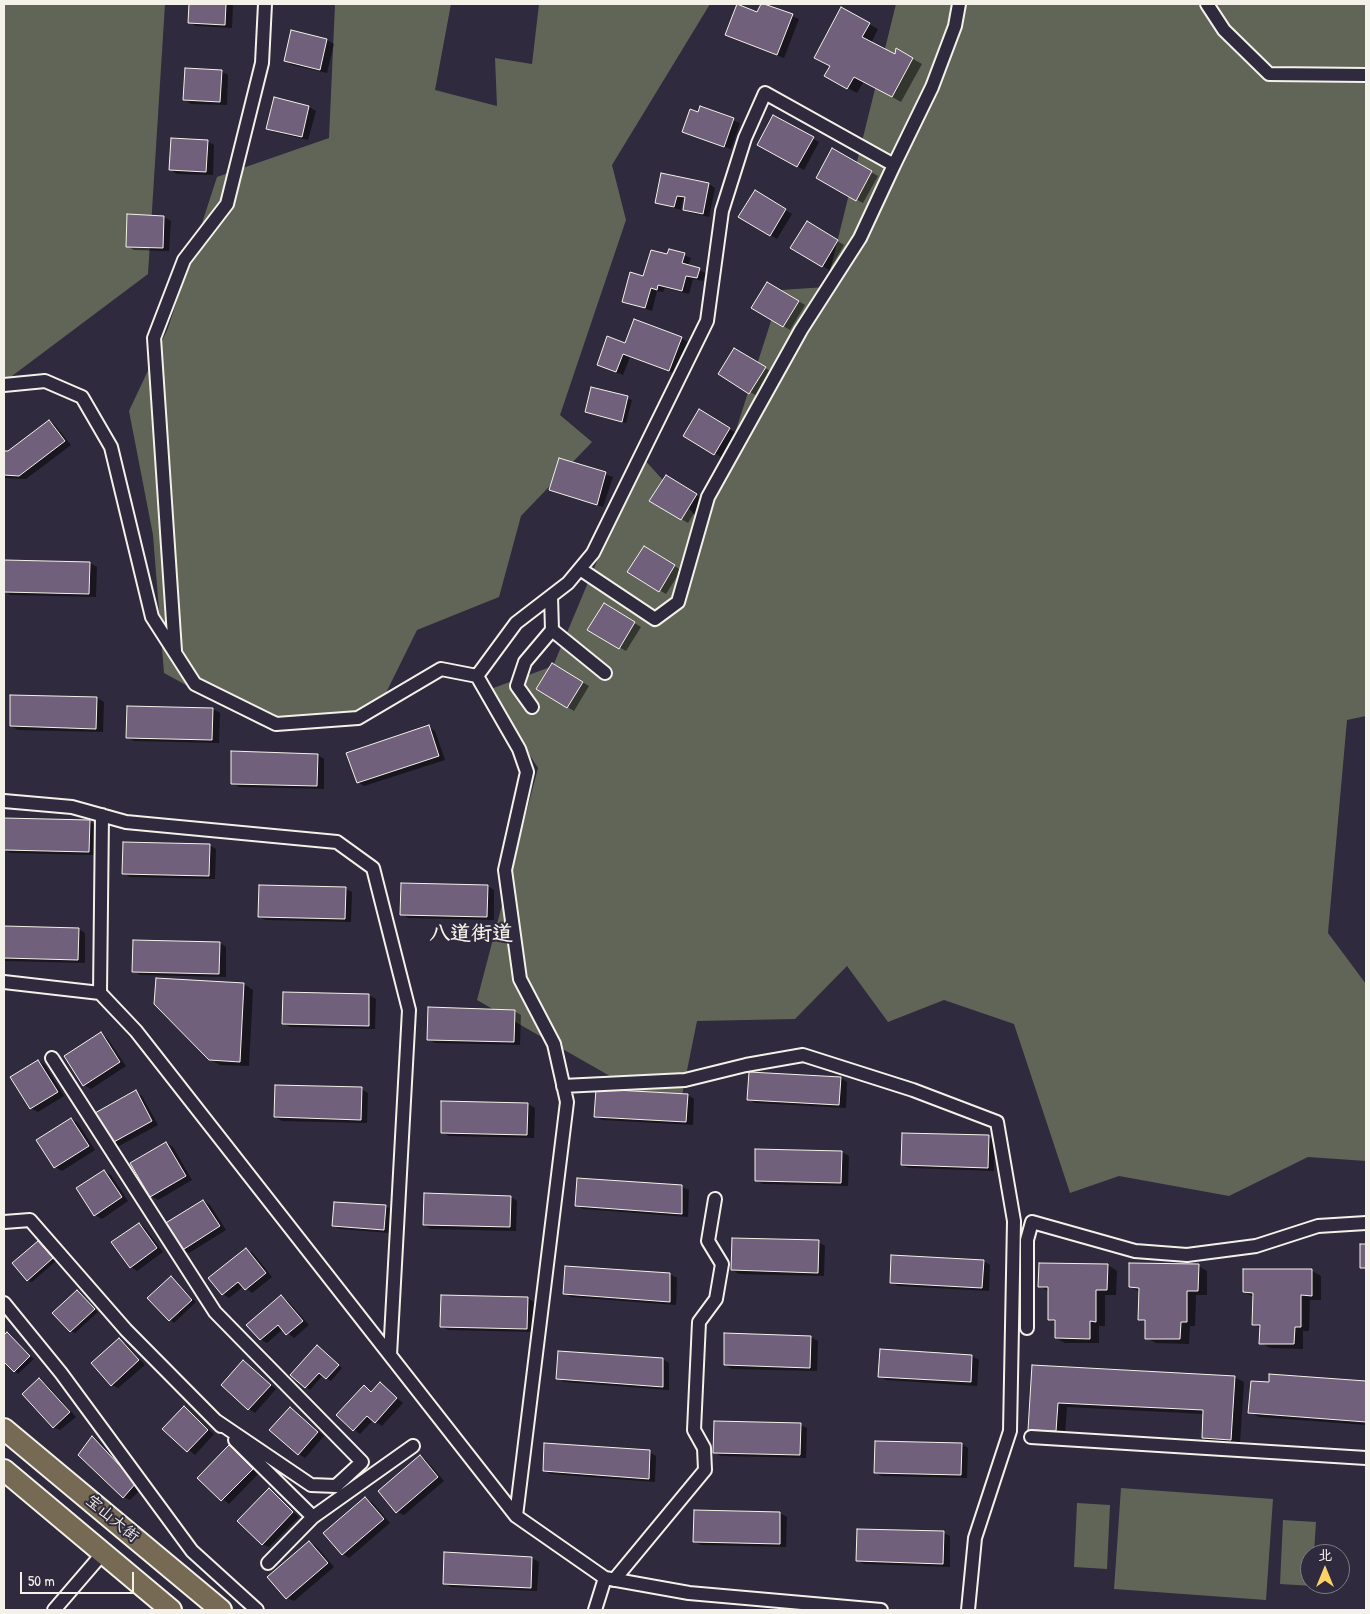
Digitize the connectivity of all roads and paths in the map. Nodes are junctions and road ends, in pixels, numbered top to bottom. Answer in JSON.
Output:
{"nodes":[{"id":1,"x":264,"y":4,"type":"edge"},
{"id":2,"x":959,"y":4,"type":"edge"},
{"id":3,"x":1207,"y":4,"type":"edge"},
{"id":4,"x":1366,"y":75,"type":"edge"},
{"id":5,"x":894,"y":165,"type":"junction"},
{"id":6,"x":4,"y":385,"type":"edge"},
{"id":7,"x":580,"y":569,"type":"junction"},
{"id":8,"x":551,"y":596,"type":"junction"},
{"id":9,"x":552,"y":630,"type":"junction"},
{"id":10,"x":176,"y":653,"type":"junction"},
{"id":11,"x":605,"y":673,"type":"dead end"},
{"id":12,"x":477,"y":676,"type":"junction"},
{"id":13,"x":532,"y":707,"type":"dead end"},
{"id":14,"x":4,"y":801,"type":"edge"},
{"id":15,"x":102,"y":815,"type":"junction"},
{"id":16,"x":4,"y":982,"type":"edge"},
{"id":17,"x":100,"y":993,"type":"junction"},
{"id":18,"x":52,"y":1058,"type":"dead end"},
{"id":19,"x":563,"y":1086,"type":"junction"},
{"id":20,"x":715,"y":1199,"type":"dead end"},
{"id":21,"x":4,"y":1222,"type":"edge"},
{"id":22,"x":1366,"y":1224,"type":"edge"},
{"id":23,"x":4,"y":1303,"type":"edge"},
{"id":24,"x":1027,"y":1328,"type":"dead end"},
{"id":25,"x":390,"y":1355,"type":"junction"},
{"id":26,"x":215,"y":1420,"type":"junction"},
{"id":27,"x":4,"y":1428,"type":"edge"},
{"id":28,"x":1031,"y":1437,"type":"dead end"},
{"id":29,"x":413,"y":1446,"type":"dead end"},
{"id":30,"x":1366,"y":1458,"type":"edge"},
{"id":31,"x":4,"y":1470,"type":"edge"},
{"id":32,"x":516,"y":1516,"type":"junction"},
{"id":33,"x":313,"y":1517,"type":"junction"},
{"id":34,"x":103,"y":1554,"type":"junction"},
{"id":35,"x":268,"y":1563,"type":"dead end"},
{"id":36,"x":610,"y":1579,"type":"junction"},
{"id":37,"x":54,"y":1610,"type":"edge"},
{"id":38,"x":171,"y":1610,"type":"edge"},
{"id":39,"x":221,"y":1610,"type":"edge"},
{"id":40,"x":257,"y":1610,"type":"edge"},
{"id":41,"x":595,"y":1610,"type":"edge"},
{"id":42,"x":881,"y":1610,"type":"edge"},
{"id":43,"x":968,"y":1610,"type":"edge"}],
"edges":[{"from":1,"to":10,"type":"street"},
{"from":2,"to":5,"type":"street"},
{"from":3,"to":4,"type":"street"},
{"from":5,"to":7,"type":"street"},
{"from":5,"to":7,"type":"street"},
{"from":6,"to":10,"type":"street"},
{"from":7,"to":8,"type":"street"},
{"from":8,"to":9,"type":"street"},
{"from":8,"to":12,"type":"street"},
{"from":9,"to":11,"type":"street"},
{"from":9,"to":13,"type":"street"},
{"from":10,"to":12,"type":"street"},
{"from":12,"to":19,"type":"street"},
{"from":14,"to":15,"type":"street"},
{"from":15,"to":17,"type":"street"},
{"from":15,"to":25,"type":"street"},
{"from":16,"to":17,"type":"street"},
{"from":17,"to":25,"type":"street"},
{"from":18,"to":26,"type":"street"},
{"from":19,"to":32,"type":"street"},
{"from":19,"to":43,"type":"street"},
{"from":20,"to":36,"type":"street"},
{"from":21,"to":26,"type":"street"},
{"from":22,"to":24,"type":"street"},
{"from":23,"to":40,"type":"street"},
{"from":25,"to":32,"type":"street"},
{"from":26,"to":33,"type":"street"},
{"from":27,"to":39,"type":"main road","name":"宝山大街"},
{"from":28,"to":30,"type":"street"},
{"from":29,"to":33,"type":"street"},
{"from":31,"to":34,"type":"main road","name":"宝山大街"},
{"from":32,"to":36,"type":"street"},
{"from":33,"to":35,"type":"street"},
{"from":34,"to":37,"type":"street"},
{"from":34,"to":38,"type":"main road","name":"宝山大街"},
{"from":36,"to":41,"type":"street"},
{"from":36,"to":42,"type":"street"}]}
